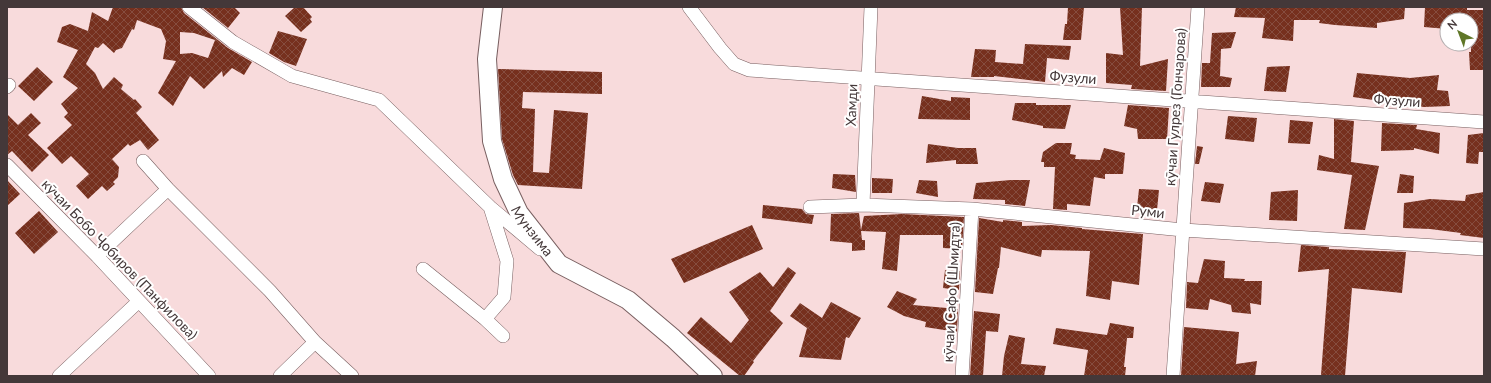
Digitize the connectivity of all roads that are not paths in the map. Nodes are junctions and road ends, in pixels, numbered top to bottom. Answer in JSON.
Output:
{"nodes":[{"id":1,"x":189,"y":7,"type":"edge"},
{"id":2,"x":493,"y":7,"type":"edge"},
{"id":3,"x":689,"y":7,"type":"edge"},
{"id":4,"x":871,"y":7,"type":"edge"},
{"id":5,"x":1198,"y":7,"type":"edge"},
{"id":6,"x":868,"y":78,"type":"junction"},
{"id":7,"x":1192,"y":102,"type":"junction"},
{"id":8,"x":1484,"y":122,"type":"edge"},
{"id":9,"x":143,"y":161,"type":"dead end"},
{"id":10,"x":7,"y":165,"type":"edge"},
{"id":11,"x":168,"y":189,"type":"junction"},
{"id":12,"x":863,"y":205,"type":"junction"},
{"id":13,"x":490,"y":207,"type":"junction"},
{"id":14,"x":810,"y":207,"type":"dead end"},
{"id":15,"x":972,"y":209,"type":"junction"},
{"id":16,"x":1183,"y":230,"type":"junction"},
{"id":17,"x":1484,"y":249,"type":"edge"},
{"id":18,"x":97,"y":256,"type":"junction"},
{"id":19,"x":559,"y":264,"type":"junction"},
{"id":20,"x":422,"y":269,"type":"dead end"},
{"id":21,"x":139,"y":301,"type":"junction"},
{"id":22,"x":485,"y":319,"type":"junction"},
{"id":23,"x":503,"y":336,"type":"dead end"},
{"id":24,"x":315,"y":342,"type":"junction"},
{"id":25,"x":59,"y":376,"type":"edge"},
{"id":26,"x":208,"y":376,"type":"edge"},
{"id":27,"x":280,"y":376,"type":"edge"},
{"id":28,"x":352,"y":376,"type":"edge"},
{"id":29,"x":713,"y":376,"type":"edge"},
{"id":30,"x":962,"y":376,"type":"edge"},
{"id":31,"x":1173,"y":376,"type":"edge"}],
"edges":[{"from":1,"to":13,"type":"street"},
{"from":2,"to":19,"type":"street","name":"Мунзима"},
{"from":3,"to":6,"type":"street","name":"Фузули"},
{"from":4,"to":6,"type":"street","name":"Хамди"},
{"from":5,"to":7,"type":"street","name":"кӯчаи Гулрез (Гончарова)"},
{"from":6,"to":7,"type":"street","name":"Фузули"},
{"from":6,"to":12,"type":"street","name":"Хамди"},
{"from":7,"to":8,"type":"street","name":"Фузули"},
{"from":7,"to":16,"type":"street","name":"кӯчаи Гулрез (Гончарова)"},
{"from":9,"to":11,"type":"street"},
{"from":10,"to":18,"type":"street","name":"кӯчаи Бобо Ҷобиров (Панфилова)"},
{"from":11,"to":18,"type":"street"},
{"from":11,"to":24,"type":"street"},
{"from":12,"to":14,"type":"street","name":"Руми"},
{"from":12,"to":15,"type":"street","name":"Руми"},
{"from":13,"to":19,"type":"street"},
{"from":13,"to":22,"type":"street"},
{"from":15,"to":16,"type":"street","name":"Руми"},
{"from":15,"to":30,"type":"street","name":"кӯчаи Сафо (Шмидта)"},
{"from":16,"to":17,"type":"street","name":"Руми"},
{"from":16,"to":31,"type":"street","name":"кӯчаи Гулрез (Гончарова)"},
{"from":18,"to":21,"type":"street","name":"кӯчаи Бобо Ҷобиров (Панфилова)"},
{"from":19,"to":29,"type":"street","name":"Мунзима"},
{"from":20,"to":22,"type":"street"},
{"from":21,"to":25,"type":"street"},
{"from":21,"to":26,"type":"street","name":"кӯчаи Бобо Ҷобиров (Панфилова)"},
{"from":22,"to":23,"type":"street"},
{"from":24,"to":27,"type":"street"},
{"from":24,"to":28,"type":"street"}]}
